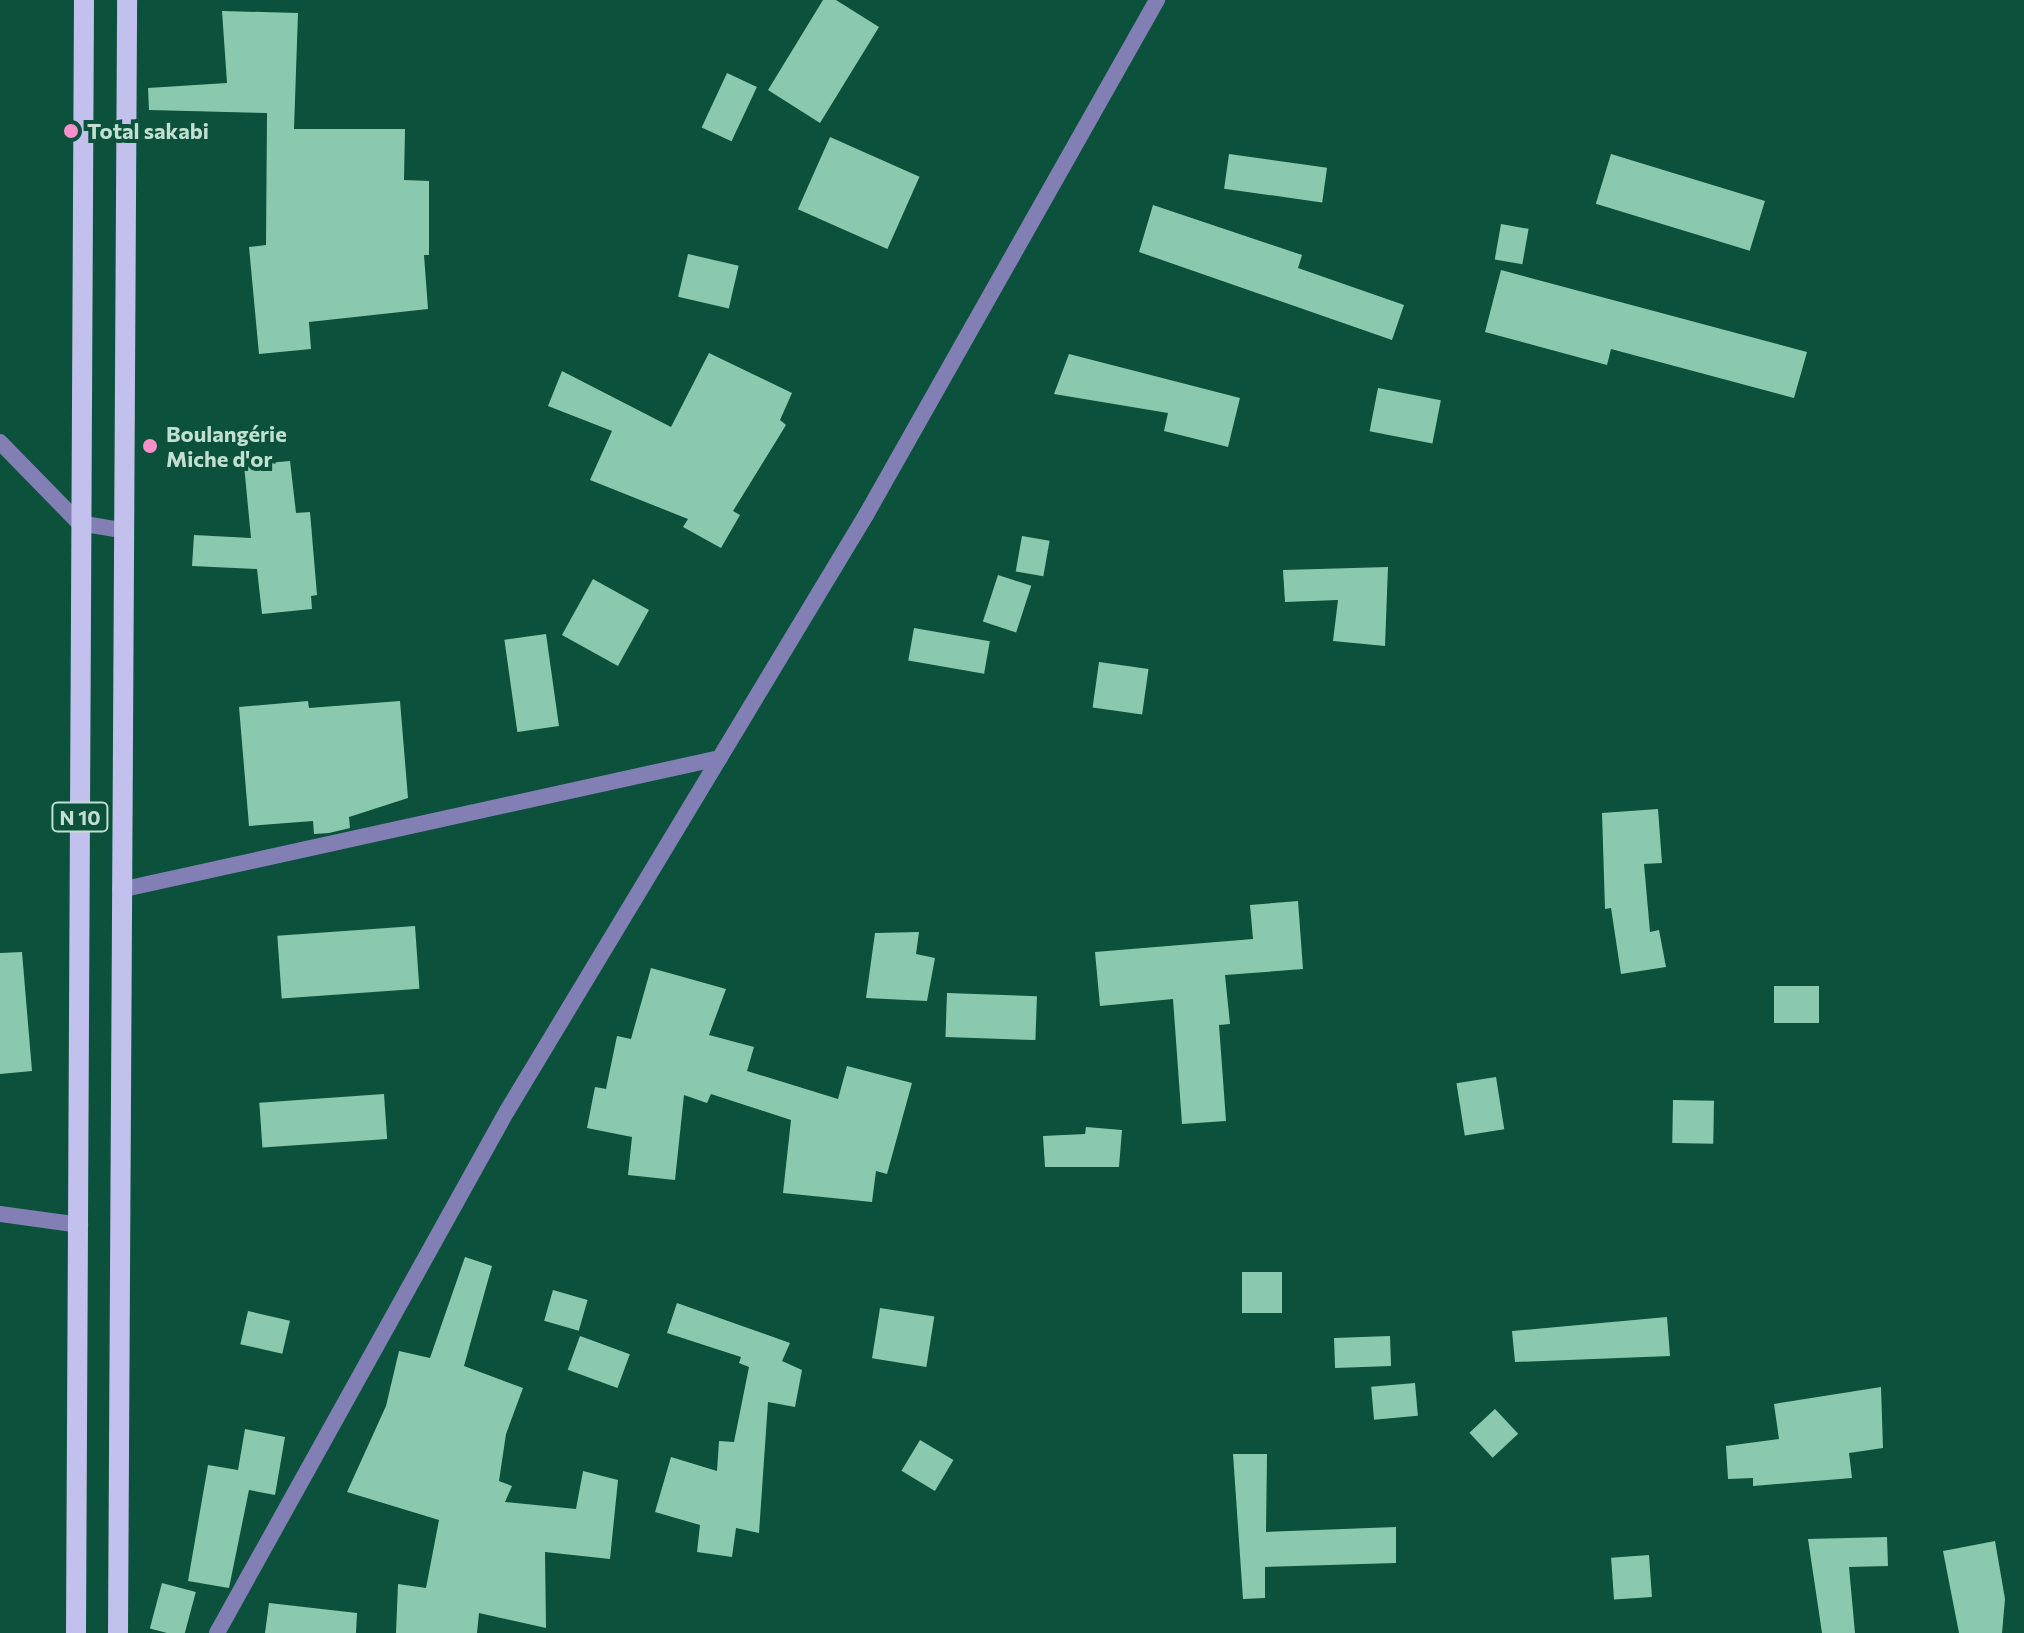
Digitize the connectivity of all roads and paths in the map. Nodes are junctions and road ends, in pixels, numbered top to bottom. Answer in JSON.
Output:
{"nodes":[{"id":1,"x":84,"y":0,"type":"edge"},
{"id":2,"x":127,"y":0,"type":"edge"},
{"id":3,"x":1157,"y":0,"type":"edge"},
{"id":4,"x":0,"y":442,"type":"edge"},
{"id":5,"x":79,"y":523,"type":"junction"},
{"id":6,"x":121,"y":530,"type":"junction"},
{"id":7,"x":720,"y":758,"type":"junction"},
{"id":8,"x":120,"y":890,"type":"junction"},
{"id":9,"x":0,"y":1214,"type":"edge"},
{"id":10,"x":80,"y":1225,"type":"junction"},
{"id":11,"x":76,"y":1633,"type":"edge"},
{"id":12,"x":118,"y":1633,"type":"edge"},
{"id":13,"x":217,"y":1633,"type":"edge"}],
"edges":[{"from":1,"to":5,"type":"main road","number":"N 10"},
{"from":2,"to":6,"type":"main road","number":"N 10"},
{"from":3,"to":7,"type":"street"},
{"from":4,"to":5,"type":"street"},
{"from":5,"to":6,"type":"street"},
{"from":5,"to":10,"type":"main road","number":"N 10"},
{"from":6,"to":8,"type":"main road","number":"N 10"},
{"from":7,"to":8,"type":"street"},
{"from":7,"to":13,"type":"street"},
{"from":8,"to":12,"type":"main road","number":"N 10"},
{"from":9,"to":10,"type":"street"},
{"from":10,"to":11,"type":"main road","number":"N 10"}]}
